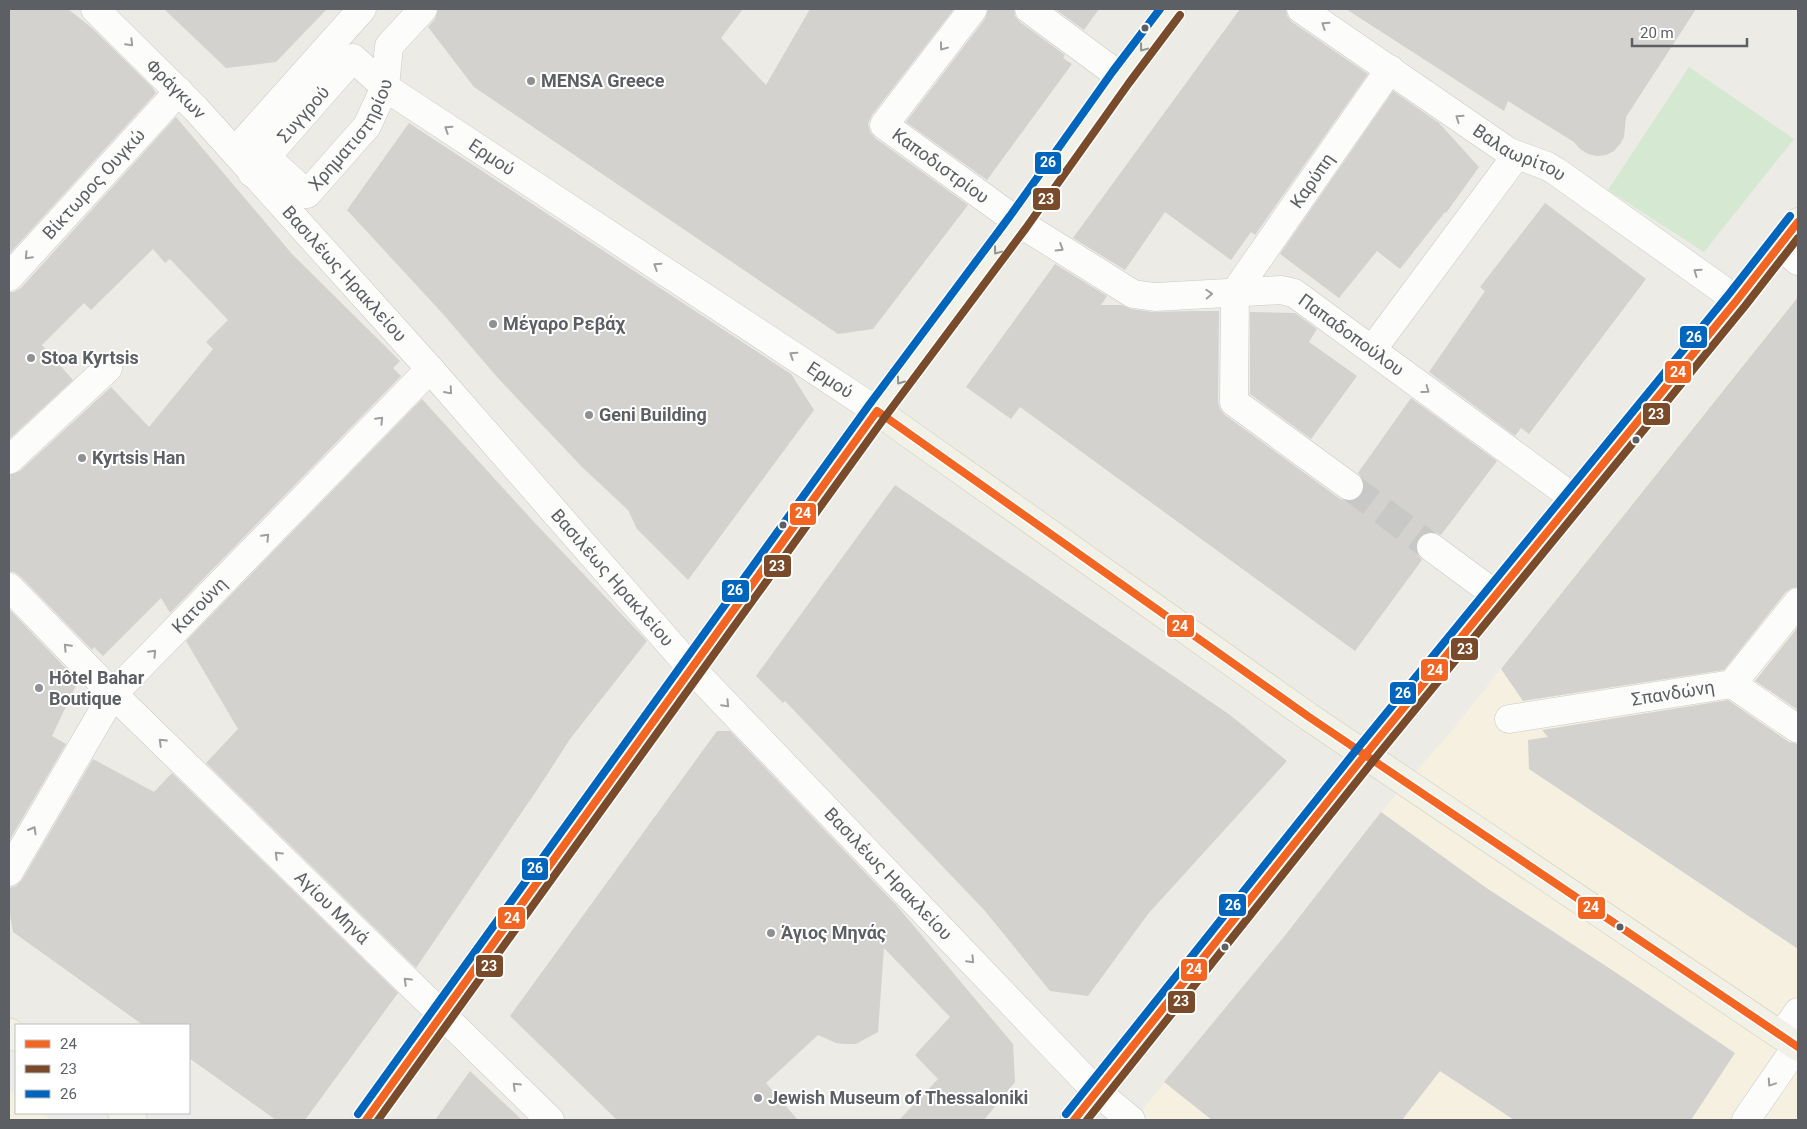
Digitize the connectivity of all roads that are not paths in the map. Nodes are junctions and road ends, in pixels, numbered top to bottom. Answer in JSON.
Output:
{"nodes":[{"id":1,"x":95,"y":9,"type":"edge"},
{"id":2,"x":362,"y":9,"type":"edge"},
{"id":3,"x":423,"y":9,"type":"edge"},
{"id":4,"x":973,"y":9,"type":"edge"},
{"id":5,"x":1029,"y":9,"type":"edge"},
{"id":6,"x":1172,"y":9,"type":"edge"},
{"id":7,"x":1301,"y":9,"type":"edge"},
{"id":8,"x":353,"y":58,"type":"joint"},
{"id":9,"x":1390,"y":70,"type":"junction"},
{"id":10,"x":1121,"y":77,"type":"junction"},
{"id":11,"x":385,"y":87,"type":"junction"},
{"id":12,"x":179,"y":91,"type":"junction"},
{"id":13,"x":1516,"y":156,"type":"junction"},
{"id":14,"x":259,"y":165,"type":"junction"},
{"id":15,"x":1018,"y":222,"type":"junction"},
{"id":16,"x":1798,"y":222,"type":"edge"},
{"id":17,"x":1789,"y":254,"type":"edge"},
{"id":18,"x":9,"y":277,"type":"edge"},
{"id":19,"x":1235,"y":292,"type":"junction"},
{"id":20,"x":1737,"y":300,"type":"junction"},
{"id":21,"x":1372,"y":350,"type":"junction"},
{"id":22,"x":108,"y":368,"type":"dead end"},
{"id":23,"x":430,"y":369,"type":"junction"},
{"id":24,"x":878,"y":411,"type":"junction"},
{"id":25,"x":9,"y":460,"type":"edge"},
{"id":26,"x":1349,"y":486,"type":"tunnel mouth"},
{"id":27,"x":1575,"y":499,"type":"junction"},
{"id":28,"x":1432,"y":547,"type":"tunnel mouth"},
{"id":29,"x":9,"y":587,"type":"edge"},
{"id":30,"x":1496,"y":595,"type":"junction"},
{"id":31,"x":1798,"y":602,"type":"edge"},
{"id":32,"x":692,"y":669,"type":"junction"},
{"id":33,"x":1732,"y":684,"type":"junction"},
{"id":34,"x":113,"y":694,"type":"junction"},
{"id":35,"x":1509,"y":719,"type":"dead end"},
{"id":36,"x":1798,"y":728,"type":"edge"},
{"id":37,"x":1365,"y":755,"type":"junction"},
{"id":38,"x":9,"y":872,"type":"edge"},
{"id":39,"x":1798,"y":1012,"type":"edge"},
{"id":40,"x":442,"y":1015,"type":"junction"},
{"id":41,"x":1792,"y":1043,"type":"edge"},
{"id":42,"x":1097,"y":1092,"type":"junction"},
{"id":43,"x":366,"y":1120,"type":"edge"},
{"id":44,"x":550,"y":1120,"type":"edge"},
{"id":45,"x":1074,"y":1120,"type":"edge"},
{"id":46,"x":1131,"y":1120,"type":"edge"},
{"id":47,"x":1746,"y":1120,"type":"edge"}],
"edges":[{"from":1,"to":12,"type":"street","name":"Φράγκων","one_way":true},
{"from":2,"to":14,"type":"street","name":"Χρηματιστηρίου"},
{"from":3,"to":11,"type":"street","name":"Χρηματιστηρίου"},
{"from":4,"to":15,"type":"street","name":"Καποδιστρίου","one_way":true},
{"from":5,"to":10,"type":"street"},
{"from":6,"to":10,"type":"main road","one_way":true},
{"from":9,"to":7,"type":"street","name":"Βαλαωρίτου","one_way":true},
{"from":8,"to":11,"type":"street","name":"Ερμού"},
{"from":8,"to":14,"type":"street","name":"Συγγρού"},
{"from":13,"to":9,"type":"street","name":"Βαλαωρίτου","one_way":true},
{"from":9,"to":19,"type":"street","name":"Καρύπη"},
{"from":10,"to":15,"type":"main road"},
{"from":11,"to":14,"type":"street","name":"Χρηματιστηρίου"},
{"from":24,"to":11,"type":"street","name":"Ερμού","one_way":true},
{"from":12,"to":14,"type":"street","name":"Φράγκων"},
{"from":12,"to":18,"type":"street","name":"Βίκτωρος Ουγκώ","one_way":true},
{"from":20,"to":13,"type":"street","name":"Βαλαωρίτου","one_way":true},
{"from":13,"to":21,"type":"street"},
{"from":14,"to":23,"type":"street","name":"Βασιλέως Ηρακλείου"},
{"from":15,"to":19,"type":"street","name":"Παπαδοπούλου","one_way":true},
{"from":15,"to":24,"type":"main road","one_way":true},
{"from":16,"to":17,"type":"main road"},
{"from":17,"to":20,"type":"main road"},
{"from":19,"to":21,"type":"street","name":"Παπαδοπούλου"},
{"from":19,"to":26,"type":"street"},
{"from":20,"to":27,"type":"main road"},
{"from":21,"to":27,"type":"street","name":"Παπαδοπούλου","one_way":true},
{"from":22,"to":25,"type":"street"},
{"from":23,"to":32,"type":"street","name":"Βασιλέως Ηρακλείου","one_way":true},
{"from":34,"to":23,"type":"street","name":"Κατούνη","one_way":true},
{"from":24,"to":32,"type":"main road"},
{"from":24,"to":37,"type":"main road","name":"Ερμού"},
{"from":27,"to":30,"type":"main road"},
{"from":28,"to":30,"type":"street"},
{"from":34,"to":29,"type":"street","name":"Αγίου Μηνά","one_way":true},
{"from":30,"to":37,"type":"main road"},
{"from":31,"to":33,"type":"street","name":"Σπανδώνη"},
{"from":32,"to":40,"type":"main road"},
{"from":32,"to":42,"type":"street","name":"Βασιλέως Ηρακλείου","one_way":true},
{"from":33,"to":35,"type":"street","name":"Σπανδώνη"},
{"from":33,"to":36,"type":"street"},
{"from":38,"to":34,"type":"street","name":"Κατούνη","one_way":true},
{"from":40,"to":34,"type":"street","name":"Αγίου Μηνά","one_way":true},
{"from":37,"to":41,"type":"main road","name":"Ερμού"},
{"from":37,"to":42,"type":"main road"},
{"from":39,"to":41,"type":"street"},
{"from":40,"to":43,"type":"main road"},
{"from":44,"to":40,"type":"street","name":"Αγίου Μηνά","one_way":true},
{"from":41,"to":47,"type":"street","one_way":true},
{"from":42,"to":45,"type":"main road"},
{"from":42,"to":46,"type":"street","name":"Βασιλέως Ηρακλείου"}]}
